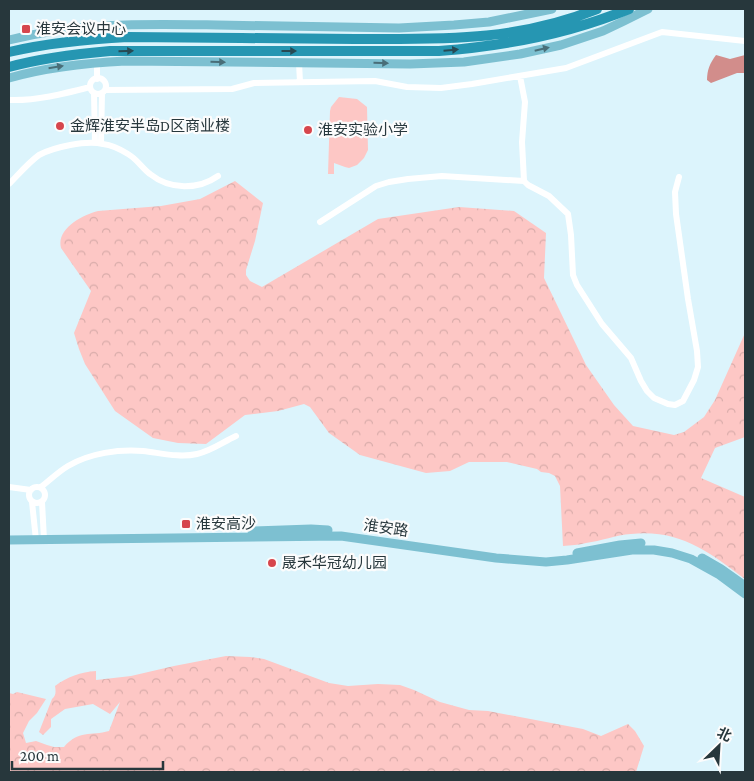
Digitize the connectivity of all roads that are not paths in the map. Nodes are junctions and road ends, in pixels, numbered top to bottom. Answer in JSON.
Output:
{"nodes":[{"id":1,"x":552,"y":9,"type":"edge"},
{"id":2,"x":597,"y":9,"type":"edge"},
{"id":3,"x":629,"y":9,"type":"edge"},
{"id":4,"x":648,"y":9,"type":"edge"},
{"id":5,"x":95,"y":26,"type":"junction"},
{"id":6,"x":96,"y":36,"type":"dead end"},
{"id":7,"x":9,"y":40,"type":"edge"},
{"id":8,"x":745,"y":41,"type":"edge"},
{"id":9,"x":9,"y":52,"type":"edge"},
{"id":10,"x":97,"y":60,"type":"junction"},
{"id":11,"x":299,"y":63,"type":"junction"},
{"id":12,"x":9,"y":67,"type":"edge"},
{"id":13,"x":520,"y":76,"type":"junction"},
{"id":14,"x":9,"y":78,"type":"edge"},
{"id":15,"x":97,"y":79,"type":"junction"},
{"id":16,"x":300,"y":82,"type":"junction"},
{"id":17,"x":92,"y":90,"type":"junction"},
{"id":18,"x":104,"y":91,"type":"junction"},
{"id":19,"x":9,"y":100,"type":"edge"},
{"id":20,"x":98,"y":143,"type":"junction"},
{"id":21,"x":218,"y":176,"type":"dead end"},
{"id":22,"x":679,"y":178,"type":"dead end"},
{"id":23,"x":524,"y":181,"type":"junction"},
{"id":24,"x":9,"y":184,"type":"edge"},
{"id":25,"x":320,"y":222,"type":"dead end"},
{"id":26,"x":236,"y":436,"type":"dead end"},
{"id":27,"x":9,"y":487,"type":"edge"},
{"id":28,"x":41,"y":487,"type":"junction"},
{"id":29,"x":31,"y":490,"type":"junction"},
{"id":30,"x":32,"y":502,"type":"junction"},
{"id":31,"x":42,"y":502,"type":"junction"},
{"id":32,"x":9,"y":535,"type":"edge"},
{"id":33,"x":40,"y":537,"type":"junction"},
{"id":34,"x":9,"y":540,"type":"edge"},
{"id":35,"x":745,"y":586,"type":"edge"},
{"id":36,"x":745,"y":594,"type":"edge"}],
"edges":[{"from":1,"to":5,"type":"main road"},
{"from":2,"to":9,"type":"highway"},
{"from":12,"to":3,"type":"highway","one_way":true},
{"from":11,"to":4,"type":"main road","one_way":true},
{"from":5,"to":6,"type":"main road"},
{"from":5,"to":7,"type":"main road"},
{"from":8,"to":13,"type":"street"},
{"from":10,"to":11,"type":"main road","one_way":true},
{"from":14,"to":10,"type":"main road","one_way":true},
{"from":10,"to":15,"type":"street"},
{"from":11,"to":16,"type":"street"},
{"from":13,"to":16,"type":"street"},
{"from":13,"to":23,"type":"street"},
{"from":15,"to":17,"type":"street"},
{"from":15,"to":18,"type":"street"},
{"from":16,"to":18,"type":"street"},
{"from":17,"to":18,"type":"street"},
{"from":17,"to":19,"type":"street"},
{"from":17,"to":20,"type":"street"},
{"from":18,"to":20,"type":"street"},
{"from":20,"to":21,"type":"street"},
{"from":20,"to":24,"type":"street"},
{"from":22,"to":23,"type":"street"},
{"from":23,"to":25,"type":"street"},
{"from":26,"to":28,"type":"street"},
{"from":27,"to":29,"type":"street"},
{"from":28,"to":29,"type":"street"},
{"from":28,"to":31,"type":"street"},
{"from":29,"to":30,"type":"street"},
{"from":30,"to":31,"type":"street"},
{"from":30,"to":33,"type":"street"},
{"from":31,"to":33,"type":"street"},
{"from":32,"to":33,"type":"main road","name":"淮安路"},
{"from":33,"to":34,"type":"main road","name":"淮安路"},
{"from":33,"to":35,"type":"main road","name":"淮安路"},
{"from":33,"to":36,"type":"main road","name":"淮安路"}]}
